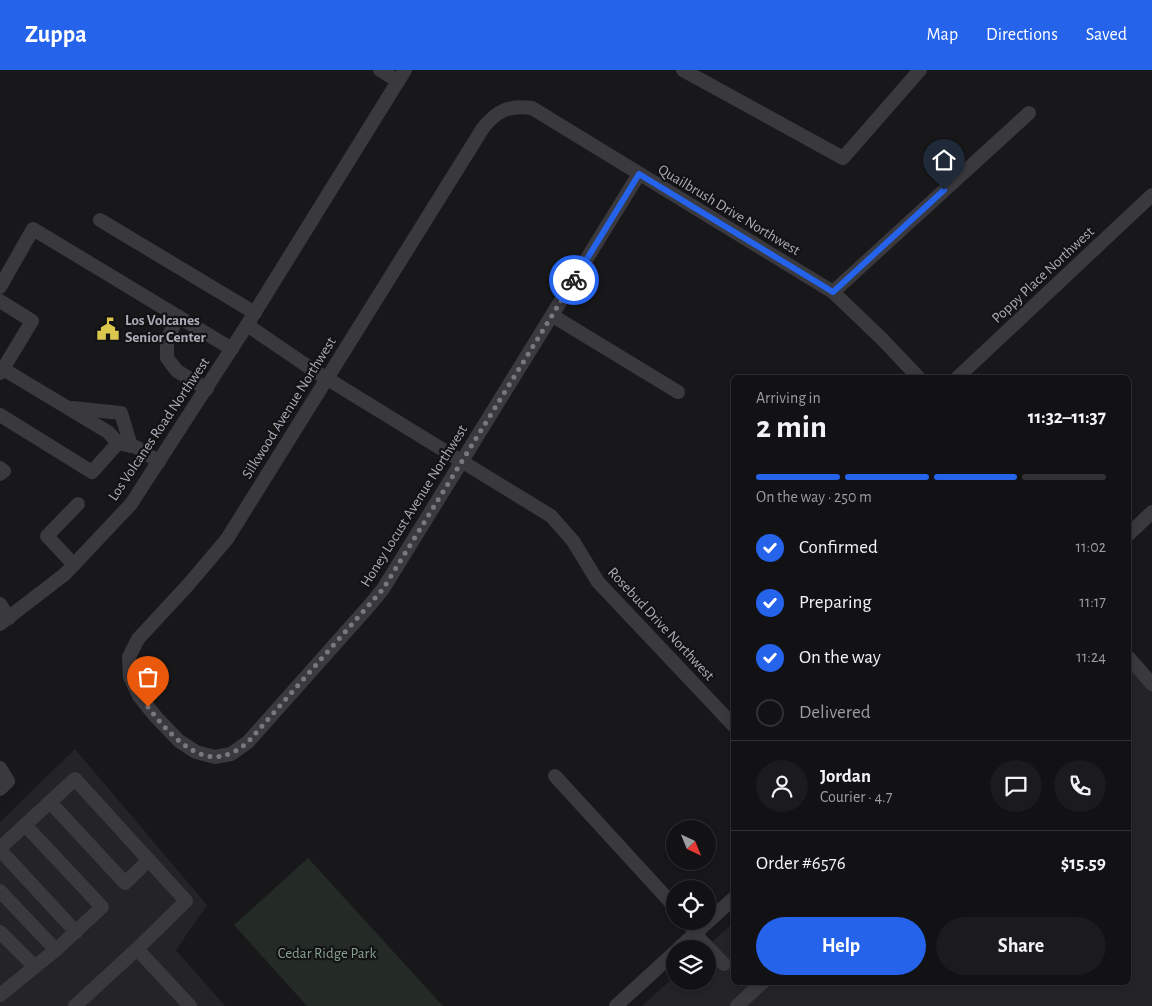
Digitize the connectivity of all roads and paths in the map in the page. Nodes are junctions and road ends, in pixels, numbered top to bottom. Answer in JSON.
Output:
{"nodes":[{"id":1,"x":380,"y":70,"type":"edge"},
{"id":2,"x":683,"y":70,"type":"edge"},
{"id":3,"x":920,"y":70,"type":"edge"},
{"id":4,"x":401,"y":76,"type":"edge"},
{"id":5,"x":502,"y":111,"type":"joint"},
{"id":6,"x":1029,"y":112,"type":"dead end"},
{"id":7,"x":639,"y":174,"type":"junction"},
{"id":8,"x":1152,"y":195,"type":"edge"},
{"id":9,"x":100,"y":220,"type":"dead end"},
{"id":10,"x":0,"y":287,"type":"edge"},
{"id":11,"x":833,"y":292,"type":"junction"},
{"id":12,"x":0,"y":302,"type":"edge"},
{"id":13,"x":255,"y":313,"type":"junction"},
{"id":14,"x":178,"y":316,"type":"junction"},
{"id":15,"x":552,"y":316,"type":"junction"},
{"id":16,"x":248,"y":325,"type":"junction"},
{"id":17,"x":232,"y":349,"type":"junction"},
{"id":18,"x":1,"y":371,"type":"edge"},
{"id":19,"x":915,"y":375,"type":"edge"},
{"id":20,"x":960,"y":375,"type":"edge"},
{"id":21,"x":328,"y":379,"type":"junction"},
{"id":22,"x":207,"y":389,"type":"junction"},
{"id":23,"x":678,"y":392,"type":"dead end"},
{"id":24,"x":68,"y":408,"type":"junction"},
{"id":25,"x":0,"y":415,"type":"edge"},
{"id":26,"x":125,"y":445,"type":"junction"},
{"id":27,"x":462,"y":460,"type":"junction"},
{"id":28,"x":159,"y":462,"type":"junction"},
{"id":29,"x":0,"y":468,"type":"edge"},
{"id":30,"x":0,"y":474,"type":"edge"},
{"id":31,"x":78,"y":504,"type":"dead end"},
{"id":32,"x":1152,"y":512,"type":"edge"},
{"id":33,"x":1131,"y":532,"type":"edge"},
{"id":34,"x":74,"y":565,"type":"junction"},
{"id":35,"x":0,"y":604,"type":"edge"},
{"id":36,"x":4,"y":621,"type":"edge"},
{"id":37,"x":1131,"y":660,"type":"edge"},
{"id":38,"x":1152,"y":684,"type":"edge"},
{"id":39,"x":156,"y":717,"type":"joint"},
{"id":40,"x":731,"y":723,"type":"edge"},
{"id":41,"x":0,"y":768,"type":"edge"},
{"id":42,"x":555,"y":776,"type":"dead end"},
{"id":43,"x":0,"y":789,"type":"edge"},
{"id":44,"x":50,"y":802,"type":"junction"},
{"id":45,"x":25,"y":825,"type":"junction"},
{"id":46,"x":0,"y":849,"type":"edge"},
{"id":47,"x":149,"y":860,"type":"junction"},
{"id":48,"x":0,"y":891,"type":"edge"},
{"id":49,"x":666,"y":897,"type":"edge"},
{"id":50,"x":731,"y":900,"type":"edge"},
{"id":51,"x":716,"y":910,"type":"edge"},
{"id":52,"x":694,"y":930,"type":"edge"},
{"id":53,"x":0,"y":932,"type":"edge"},
{"id":54,"x":76,"y":932,"type":"junction"},
{"id":55,"x":56,"y":950,"type":"junction"},
{"id":56,"x":137,"y":950,"type":"junction"},
{"id":57,"x":666,"y":960,"type":"edge"},
{"id":58,"x":724,"y":964,"type":"dead end"},
{"id":59,"x":35,"y":967,"type":"junction"},
{"id":60,"x":760,"y":985,"type":"edge"},
{"id":61,"x":2,"y":989,"type":"edge"},
{"id":62,"x":75,"y":1006,"type":"edge"},
{"id":63,"x":190,"y":1006,"type":"edge"},
{"id":64,"x":616,"y":1006,"type":"edge"},
{"id":65,"x":737,"y":1006,"type":"edge"}],
"edges":[{"from":1,"to":4,"type":"street"},
{"from":2,"to":3,"type":"street"},
{"from":4,"to":13,"type":"street","name":"Los Volcanes Road Northwest"},
{"from":5,"to":7,"type":"street","name":"Quailbrush Drive Northwest"},
{"from":5,"to":21,"type":"street","name":"Silkwood Avenue Northwest"},
{"from":6,"to":11,"type":"street"},
{"from":7,"to":11,"type":"street","name":"Quailbrush Drive Northwest"},
{"from":7,"to":15,"type":"street","name":"Honey Locust Avenue Northwest"},
{"from":8,"to":20,"type":"street","name":"Poppy Place Northwest"},
{"from":9,"to":13,"type":"street"},
{"from":10,"to":14,"type":"street"},
{"from":11,"to":19,"type":"street","name":"Quailbrush Drive Northwest"},
{"from":12,"to":18,"type":"street"},
{"from":13,"to":16,"type":"street","name":"Los Volcanes Road Northwest"},
{"from":14,"to":17,"type":"street"},
{"from":14,"to":22,"type":"street"},
{"from":15,"to":23,"type":"street"},
{"from":15,"to":27,"type":"street","name":"Honey Locust Avenue Northwest"},
{"from":16,"to":17,"type":"street","name":"Los Volcanes Road Northwest"},
{"from":16,"to":21,"type":"street","name":"Rosebud Drive Northwest"},
{"from":17,"to":22,"type":"street","name":"Los Volcanes Road Northwest"},
{"from":18,"to":24,"type":"street"},
{"from":21,"to":27,"type":"street","name":"Rosebud Drive Northwest"},
{"from":21,"to":39,"type":"street","name":"Silkwood Avenue Northwest"},
{"from":22,"to":28,"type":"street","name":"Los Volcanes Road Northwest"},
{"from":24,"to":26,"type":"street"},
{"from":24,"to":26,"type":"street"},
{"from":25,"to":26,"type":"street"},
{"from":26,"to":28,"type":"street"},
{"from":27,"to":39,"type":"street","name":"Honey Locust Avenue Northwest"},
{"from":27,"to":40,"type":"street","name":"Rosebud Drive Northwest"},
{"from":28,"to":34,"type":"street","name":"Los Volcanes Road Northwest"},
{"from":29,"to":30,"type":"street"},
{"from":31,"to":34,"type":"street"},
{"from":32,"to":33,"type":"street"},
{"from":34,"to":36,"type":"street","name":"Los Volcanes Road Northwest"},
{"from":35,"to":36,"type":"street"},
{"from":37,"to":38,"type":"street"},
{"from":41,"to":43,"type":"street"},
{"from":42,"to":49,"type":"street"},
{"from":44,"to":45,"type":"street"},
{"from":44,"to":47,"type":"street"},
{"from":44,"to":47,"type":"street"},
{"from":45,"to":46,"type":"street"},
{"from":45,"to":54,"type":"street"},
{"from":46,"to":54,"type":"street"},
{"from":47,"to":56,"type":"street"},
{"from":48,"to":55,"type":"street"},
{"from":50,"to":51,"type":"street"},
{"from":52,"to":58,"type":"street"},
{"from":53,"to":59,"type":"street"},
{"from":54,"to":55,"type":"street"},
{"from":55,"to":59,"type":"street"},
{"from":56,"to":62,"type":"street"},
{"from":56,"to":63,"type":"street"},
{"from":57,"to":64,"type":"street"},
{"from":59,"to":61,"type":"street"},
{"from":60,"to":65,"type":"street"}]}
